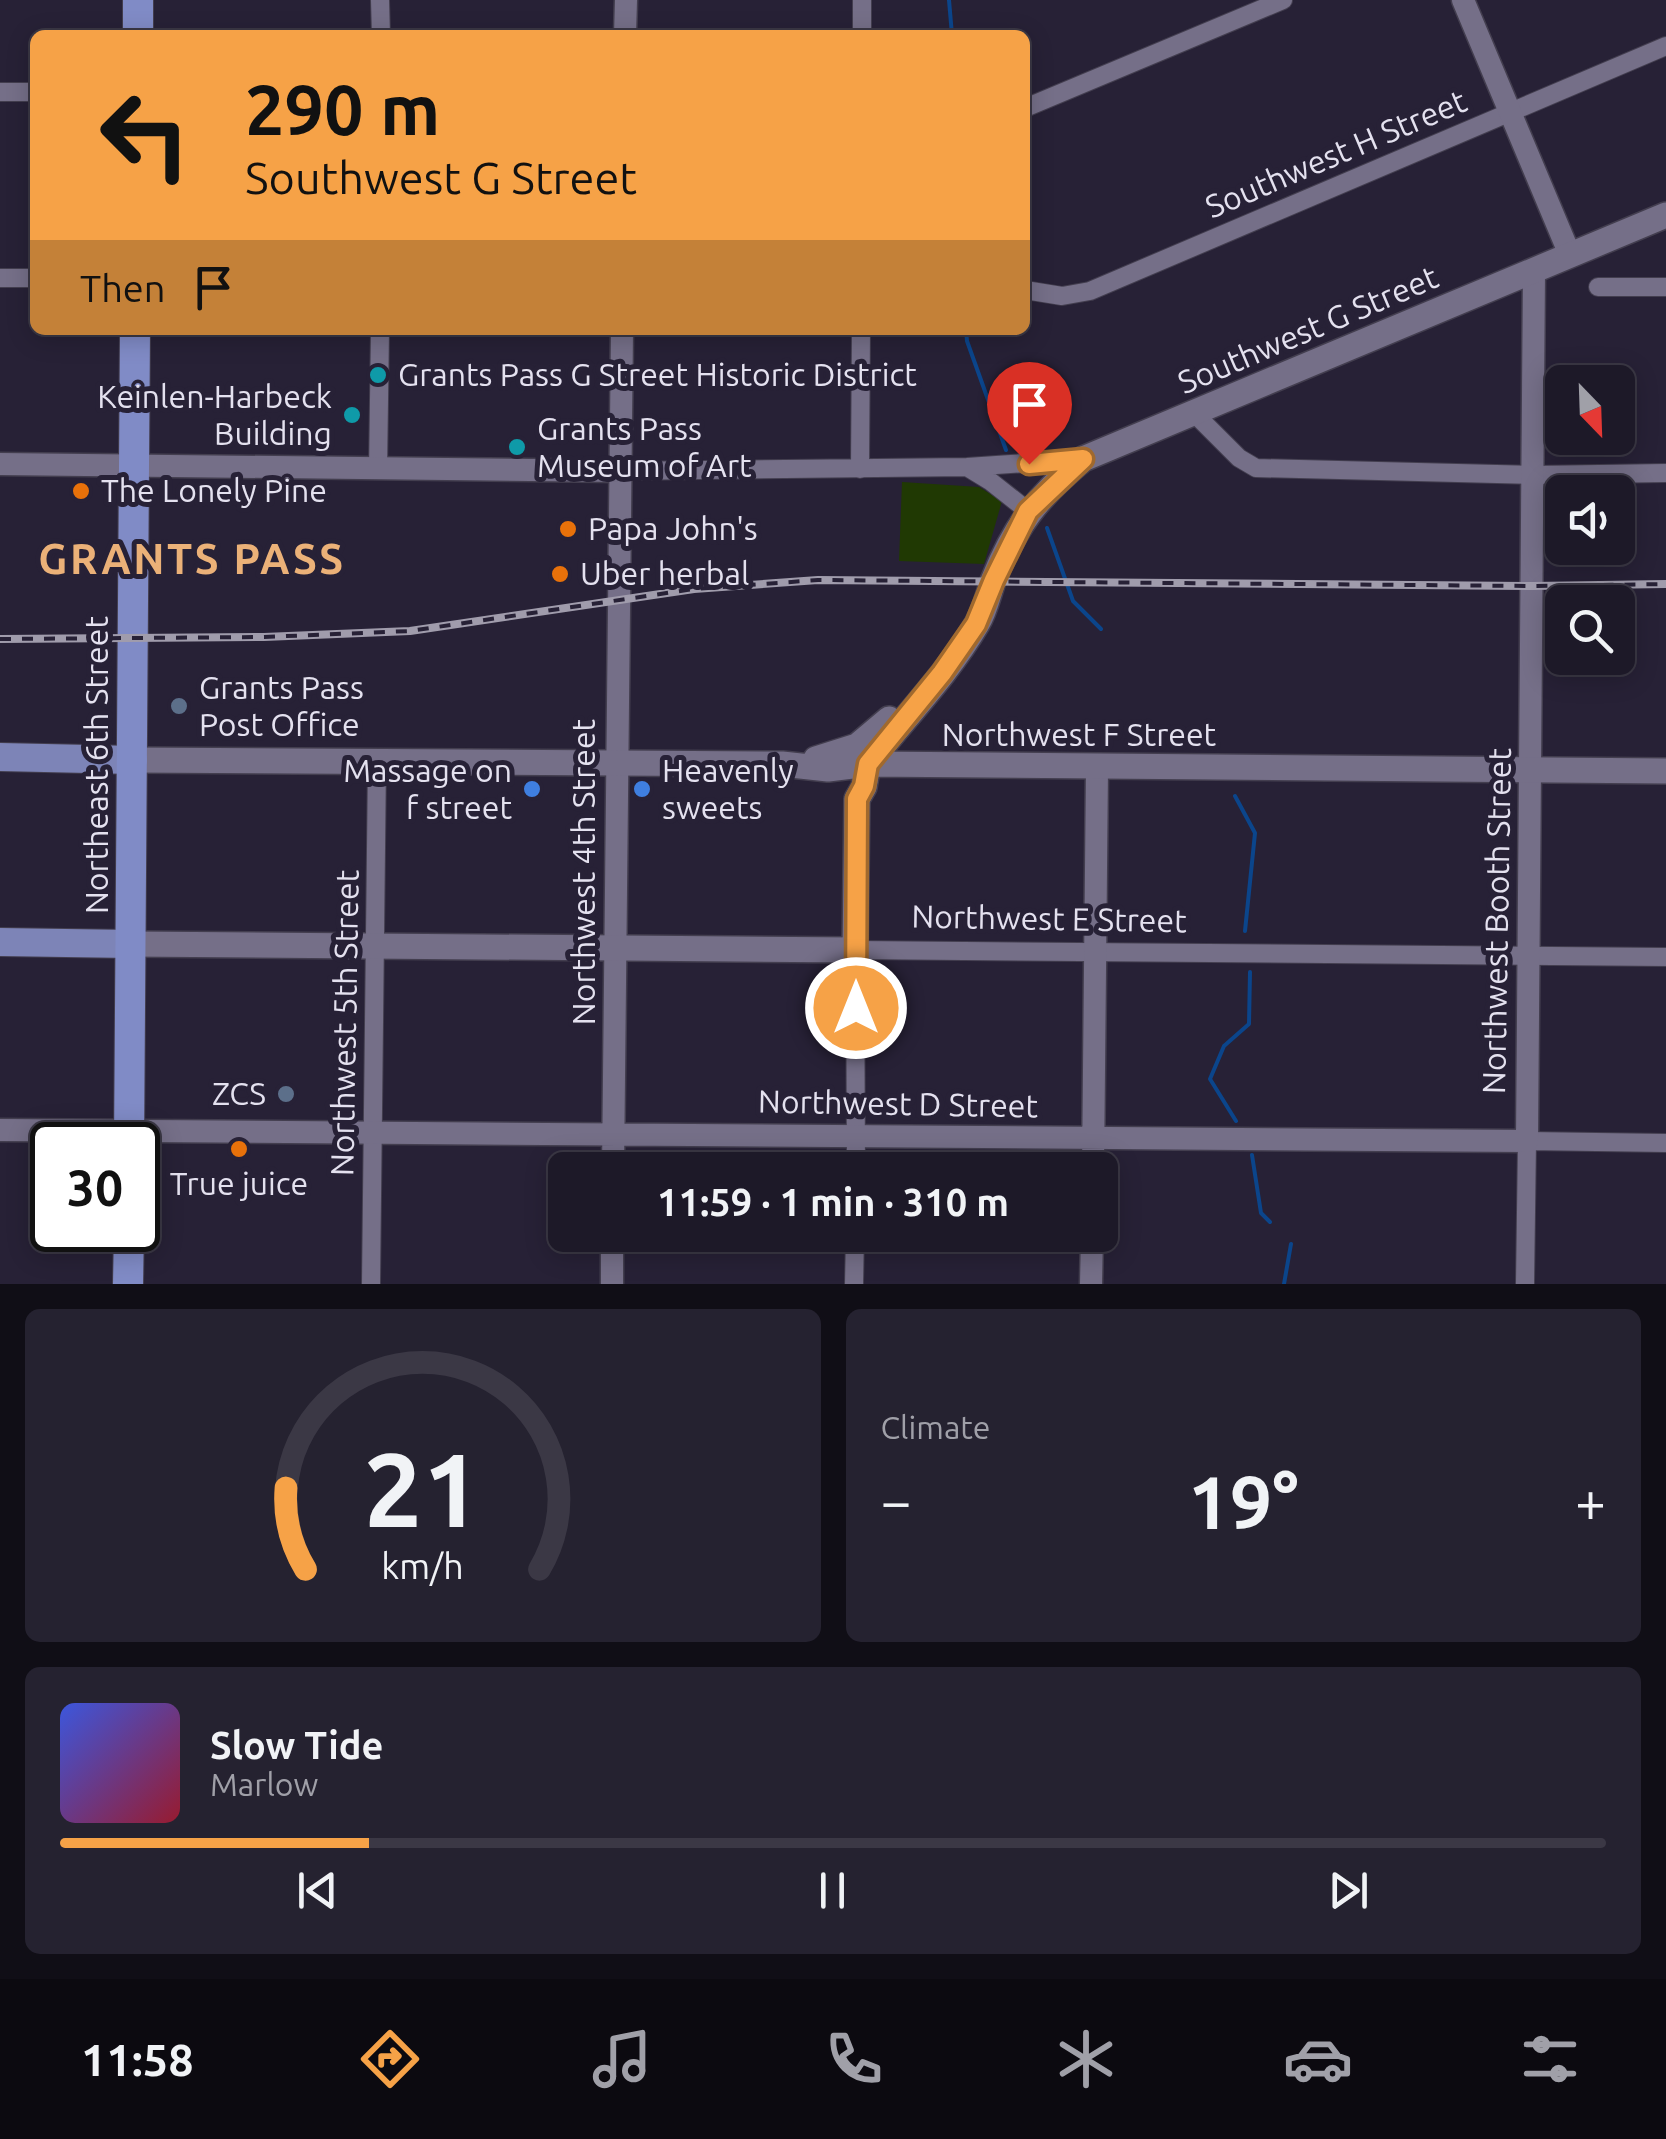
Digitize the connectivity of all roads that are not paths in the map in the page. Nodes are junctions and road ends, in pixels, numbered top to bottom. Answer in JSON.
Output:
{"nodes":[{"id":1,"x":138,"y":0,"type":"edge"},
{"id":2,"x":380,"y":0,"type":"edge"},
{"id":3,"x":626,"y":0,"type":"edge"},
{"id":4,"x":862,"y":0,"type":"edge"},
{"id":5,"x":1283,"y":0,"type":"edge"},
{"id":6,"x":1462,"y":0,"type":"edge"},
{"id":7,"x":138,"y":30,"type":"edge"},
{"id":8,"x":381,"y":30,"type":"edge"},
{"id":9,"x":625,"y":30,"type":"edge"},
{"id":10,"x":862,"y":30,"type":"edge"},
{"id":11,"x":1666,"y":46,"type":"edge"},
{"id":12,"x":0,"y":92,"type":"edge"},
{"id":13,"x":30,"y":92,"type":"edge"},
{"id":14,"x":1030,"y":106,"type":"edge"},
{"id":15,"x":1510,"y":112,"type":"junction"},
{"id":16,"x":1666,"y":215,"type":"edge"},
{"id":17,"x":1570,"y":256,"type":"junction"},
{"id":18,"x":1534,"y":271,"type":"junction"},
{"id":19,"x":0,"y":278,"type":"edge"},
{"id":20,"x":30,"y":278,"type":"edge"},
{"id":21,"x":1598,"y":287,"type":"dead end"},
{"id":22,"x":1666,"y":287,"type":"edge"},
{"id":23,"x":1030,"y":291,"type":"edge"},
{"id":24,"x":135,"y":335,"type":"edge"},
{"id":25,"x":380,"y":335,"type":"edge"},
{"id":26,"x":622,"y":335,"type":"edge"},
{"id":27,"x":861,"y":335,"type":"edge"},
{"id":28,"x":1194,"y":413,"type":"junction"},
{"id":29,"x":1083,"y":459,"type":"junction"},
{"id":30,"x":0,"y":464,"type":"edge"},
{"id":31,"x":134,"y":466,"type":"junction"},
{"id":32,"x":967,"y":467,"type":"junction"},
{"id":33,"x":860,"y":468,"type":"junction"},
{"id":34,"x":378,"y":470,"type":"junction"},
{"id":35,"x":621,"y":471,"type":"junction"},
{"id":36,"x":1666,"y":473,"type":"edge"},
{"id":37,"x":1532,"y":475,"type":"junction"},
{"id":38,"x":1028,"y":511,"type":"junction"},
{"id":39,"x":963,"y":645,"type":"junction"},
{"id":40,"x":905,"y":718,"type":"junction"},
{"id":41,"x":0,"y":758,"type":"edge"},
{"id":42,"x":133,"y":760,"type":"junction"},
{"id":43,"x":377,"y":762,"type":"junction"},
{"id":44,"x":618,"y":764,"type":"junction"},
{"id":45,"x":782,"y":764,"type":"junction"},
{"id":46,"x":868,"y":764,"type":"junction"},
{"id":47,"x":921,"y":766,"type":"junction"},
{"id":48,"x":1097,"y":768,"type":"junction"},
{"id":49,"x":837,"y":769,"type":"junction"},
{"id":50,"x":1530,"y":769,"type":"junction"},
{"id":51,"x":1666,"y":771,"type":"edge"},
{"id":52,"x":857,"y":799,"type":"junction"},
{"id":53,"x":0,"y":942,"type":"edge"},
{"id":54,"x":131,"y":944,"type":"junction"},
{"id":55,"x":375,"y":946,"type":"junction"},
{"id":56,"x":616,"y":948,"type":"junction"},
{"id":57,"x":855,"y":950,"type":"junction"},
{"id":58,"x":1095,"y":952,"type":"junction"},
{"id":59,"x":1528,"y":956,"type":"junction"},
{"id":60,"x":1666,"y":956,"type":"edge"},
{"id":61,"x":130,"y":1122,"type":"edge"},
{"id":62,"x":0,"y":1130,"type":"edge"},
{"id":63,"x":30,"y":1132,"type":"edge"},
{"id":64,"x":373,"y":1133,"type":"junction"},
{"id":65,"x":614,"y":1135,"type":"junction"},
{"id":66,"x":856,"y":1136,"type":"junction"},
{"id":67,"x":160,"y":1137,"type":"edge"},
{"id":68,"x":1093,"y":1138,"type":"junction"},
{"id":69,"x":1527,"y":1140,"type":"junction"},
{"id":70,"x":1666,"y":1143,"type":"edge"},
{"id":71,"x":614,"y":1152,"type":"edge"},
{"id":72,"x":856,"y":1152,"type":"edge"},
{"id":73,"x":1093,"y":1152,"type":"edge"},
{"id":74,"x":129,"y":1252,"type":"edge"},
{"id":75,"x":612,"y":1252,"type":"edge"},
{"id":76,"x":854,"y":1252,"type":"edge"},
{"id":77,"x":1092,"y":1252,"type":"edge"},
{"id":78,"x":128,"y":1284,"type":"edge"},
{"id":79,"x":372,"y":1284,"type":"edge"},
{"id":80,"x":612,"y":1284,"type":"edge"},
{"id":81,"x":854,"y":1284,"type":"edge"},
{"id":82,"x":1091,"y":1284,"type":"edge"},
{"id":83,"x":1525,"y":1284,"type":"edge"}],
"edges":[{"from":1,"to":7,"type":"highway"},
{"from":2,"to":8,"type":"street"},
{"from":3,"to":9,"type":"street"},
{"from":4,"to":10,"type":"street"},
{"from":5,"to":14,"type":"street"},
{"from":6,"to":15,"type":"street"},
{"from":11,"to":15,"type":"street","name":"Southwest H Street"},
{"from":12,"to":13,"type":"street"},
{"from":15,"to":17,"type":"street"},
{"from":15,"to":23,"type":"street","name":"Southwest H Street"},
{"from":16,"to":17,"type":"main road","name":"Southwest G Street"},
{"from":17,"to":18,"type":"main road","name":"Southwest G Street"},
{"from":18,"to":28,"type":"main road","name":"Southwest G Street"},
{"from":18,"to":37,"type":"street","name":"Northwest Booth Street"},
{"from":19,"to":20,"type":"street"},
{"from":21,"to":22,"type":"street"},
{"from":24,"to":31,"type":"highway","name":"Northeast 6th Street"},
{"from":25,"to":34,"type":"street"},
{"from":26,"to":35,"type":"street","name":"Northwest 4th Street"},
{"from":27,"to":33,"type":"street"},
{"from":28,"to":29,"type":"main road","name":"Southwest G Street"},
{"from":28,"to":37,"type":"street"},
{"from":29,"to":32,"type":"street","name":"Southwest G Street"},
{"from":29,"to":38,"type":"main road"},
{"from":30,"to":31,"type":"street","name":"Southwest G Street"},
{"from":31,"to":34,"type":"street","name":"Southwest G Street"},
{"from":31,"to":42,"type":"highway","name":"Northeast 6th Street"},
{"from":32,"to":33,"type":"street","name":"Southwest G Street"},
{"from":32,"to":38,"type":"street"},
{"from":33,"to":35,"type":"street","name":"Southwest G Street"},
{"from":34,"to":35,"type":"street","name":"Southwest G Street"},
{"from":35,"to":44,"type":"street","name":"Northwest 4th Street"},
{"from":36,"to":37,"type":"street"},
{"from":37,"to":50,"type":"street","name":"Northwest Booth Street"},
{"from":38,"to":39,"type":"main road"},
{"from":39,"to":40,"type":"main road"},
{"from":39,"to":45,"type":"main road"},
{"from":40,"to":46,"type":"main road"},
{"from":40,"to":47,"type":"main road"},
{"from":41,"to":42,"type":"main road"},
{"from":42,"to":43,"type":"main road","name":"Northwest F Street"},
{"from":42,"to":54,"type":"highway","name":"Northeast 6th Street"},
{"from":43,"to":44,"type":"main road","name":"Northwest F Street"},
{"from":43,"to":55,"type":"street","name":"Northwest 5th Street"},
{"from":44,"to":45,"type":"main road","name":"Northwest F Street"},
{"from":44,"to":56,"type":"street","name":"Northwest 4th Street"},
{"from":45,"to":49,"type":"main road","name":"Northwest F Street"},
{"from":46,"to":47,"type":"main road","name":"Northwest F Street"},
{"from":46,"to":49,"type":"main road","name":"Northwest F Street"},
{"from":46,"to":52,"type":"main road"},
{"from":47,"to":48,"type":"main road","name":"Northwest F Street"},
{"from":48,"to":50,"type":"main road","name":"Northwest F Street"},
{"from":48,"to":58,"type":"street"},
{"from":49,"to":52,"type":"main road"},
{"from":50,"to":51,"type":"main road","name":"Northwest F Street"},
{"from":50,"to":59,"type":"street","name":"Northwest Booth Street"},
{"from":52,"to":57,"type":"main road"},
{"from":53,"to":54,"type":"main road"},
{"from":54,"to":55,"type":"main road","name":"Northwest E Street"},
{"from":54,"to":61,"type":"highway","name":"Northeast 6th Street"},
{"from":55,"to":56,"type":"main road","name":"Northwest E Street"},
{"from":55,"to":64,"type":"street","name":"Northwest 5th Street"},
{"from":56,"to":57,"type":"main road","name":"Northwest E Street"},
{"from":56,"to":65,"type":"street","name":"Northwest 4th Street"},
{"from":57,"to":58,"type":"street","name":"Northwest E Street"},
{"from":57,"to":66,"type":"street"},
{"from":58,"to":59,"type":"street","name":"Northwest E Street"},
{"from":58,"to":68,"type":"street"},
{"from":59,"to":60,"type":"street","name":"Northwest E Street"},
{"from":59,"to":69,"type":"street","name":"Northwest Booth Street"},
{"from":62,"to":63,"type":"street","name":"Northwest D Street"},
{"from":64,"to":65,"type":"street","name":"Northwest D Street"},
{"from":64,"to":67,"type":"street","name":"Northwest D Street"},
{"from":64,"to":79,"type":"street","name":"Northwest 5th Street"},
{"from":65,"to":66,"type":"street","name":"Northwest D Street"},
{"from":65,"to":71,"type":"street","name":"Northwest 4th Street"},
{"from":66,"to":68,"type":"street","name":"Northwest D Street"},
{"from":66,"to":72,"type":"street"},
{"from":68,"to":69,"type":"street","name":"Northwest D Street"},
{"from":68,"to":73,"type":"street"},
{"from":69,"to":70,"type":"street","name":"Northwest D Street"},
{"from":69,"to":83,"type":"street","name":"Northwest Booth Street"},
{"from":74,"to":78,"type":"highway"},
{"from":75,"to":80,"type":"street"},
{"from":76,"to":81,"type":"street"},
{"from":77,"to":82,"type":"street"}]}
